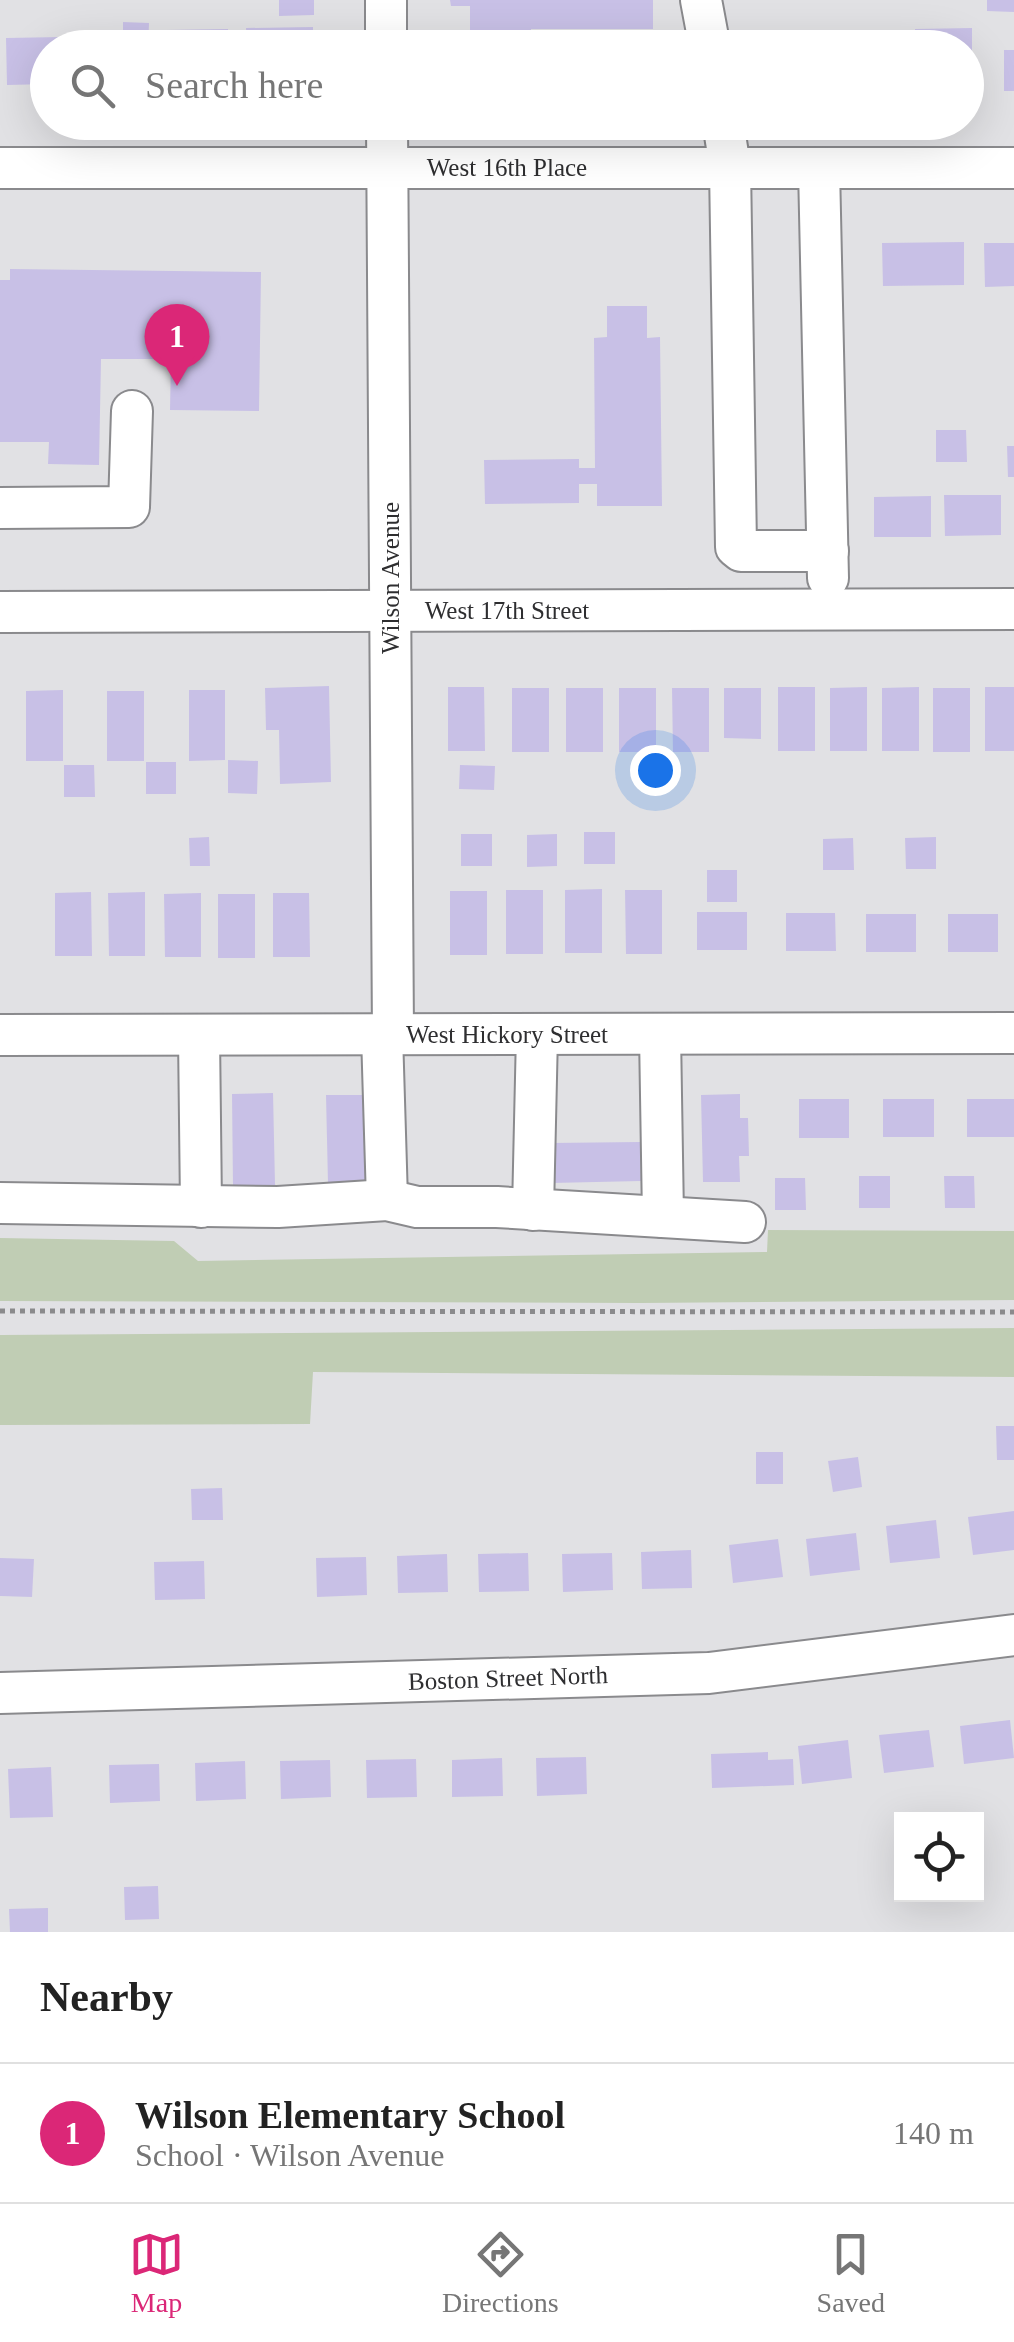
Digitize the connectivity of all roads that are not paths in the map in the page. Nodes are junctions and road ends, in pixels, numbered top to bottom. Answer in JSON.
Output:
{"nodes":[{"id":1,"x":386,"y":0,"type":"edge"},
{"id":2,"x":701,"y":0,"type":"edge"},
{"id":3,"x":386,"y":30,"type":"edge"},
{"id":4,"x":707,"y":30,"type":"edge"},
{"id":5,"x":387,"y":140,"type":"edge"},
{"id":6,"x":726,"y":140,"type":"edge"},
{"id":7,"x":387,"y":166,"type":"junction"},
{"id":8,"x":730,"y":167,"type":"junction"},
{"id":9,"x":0,"y":168,"type":"edge"},
{"id":10,"x":820,"y":168,"type":"junction"},
{"id":11,"x":1014,"y":168,"type":"edge"},
{"id":12,"x":132,"y":412,"type":"dead end"},
{"id":13,"x":0,"y":508,"type":"edge"},
{"id":14,"x":828,"y":551,"type":"junction"},
{"id":15,"x":1014,"y":608,"type":"edge"},
{"id":16,"x":829,"y":609,"type":"junction"},
{"id":17,"x":390,"y":611,"type":"junction"},
{"id":18,"x":0,"y":612,"type":"edge"},
{"id":19,"x":1014,"y":1033,"type":"edge"},
{"id":20,"x":199,"y":1034,"type":"junction"},
{"id":21,"x":388,"y":1034,"type":"junction"},
{"id":22,"x":537,"y":1034,"type":"junction"},
{"id":23,"x":660,"y":1034,"type":"junction"},
{"id":24,"x":0,"y":1035,"type":"edge"},
{"id":25,"x":387,"y":1200,"type":"junction"},
{"id":26,"x":0,"y":1203,"type":"edge"},
{"id":27,"x":201,"y":1206,"type":"junction"},
{"id":28,"x":533,"y":1210,"type":"junction"},
{"id":29,"x":662,"y":1218,"type":"junction"},
{"id":30,"x":745,"y":1222,"type":"dead end"},
{"id":31,"x":1014,"y":1635,"type":"edge"},
{"id":32,"x":0,"y":1694,"type":"edge"}],
"edges":[{"from":1,"to":3,"type":"street"},
{"from":2,"to":4,"type":"street"},
{"from":5,"to":7,"type":"street","name":"Wilson Avenue"},
{"from":6,"to":8,"type":"street"},
{"from":7,"to":8,"type":"street","name":"West 16th Place"},
{"from":7,"to":9,"type":"street","name":"West 16th Place"},
{"from":7,"to":17,"type":"street","name":"Wilson Avenue"},
{"from":8,"to":10,"type":"street","name":"West 16th Place"},
{"from":8,"to":14,"type":"street"},
{"from":10,"to":11,"type":"street","name":"West 16th Place"},
{"from":10,"to":14,"type":"street"},
{"from":12,"to":13,"type":"street"},
{"from":14,"to":16,"type":"street"},
{"from":15,"to":16,"type":"street","name":"West 17th Street"},
{"from":16,"to":17,"type":"street","name":"West 17th Street"},
{"from":17,"to":18,"type":"street","name":"West 17th Street"},
{"from":17,"to":21,"type":"street","name":"Wilson Avenue"},
{"from":19,"to":23,"type":"street","name":"West Hickory Street"},
{"from":20,"to":21,"type":"street","name":"West Hickory Street"},
{"from":20,"to":24,"type":"street","name":"West Hickory Street"},
{"from":20,"to":27,"type":"street"},
{"from":21,"to":22,"type":"street","name":"West Hickory Street"},
{"from":21,"to":25,"type":"street","name":"Wilson Avenue"},
{"from":22,"to":23,"type":"street","name":"West Hickory Street"},
{"from":22,"to":28,"type":"street"},
{"from":23,"to":29,"type":"street"},
{"from":25,"to":27,"type":"street"},
{"from":25,"to":28,"type":"street"},
{"from":26,"to":27,"type":"street"},
{"from":28,"to":29,"type":"street"},
{"from":29,"to":30,"type":"street"},
{"from":31,"to":32,"type":"street","name":"Boston Street North"}]}
